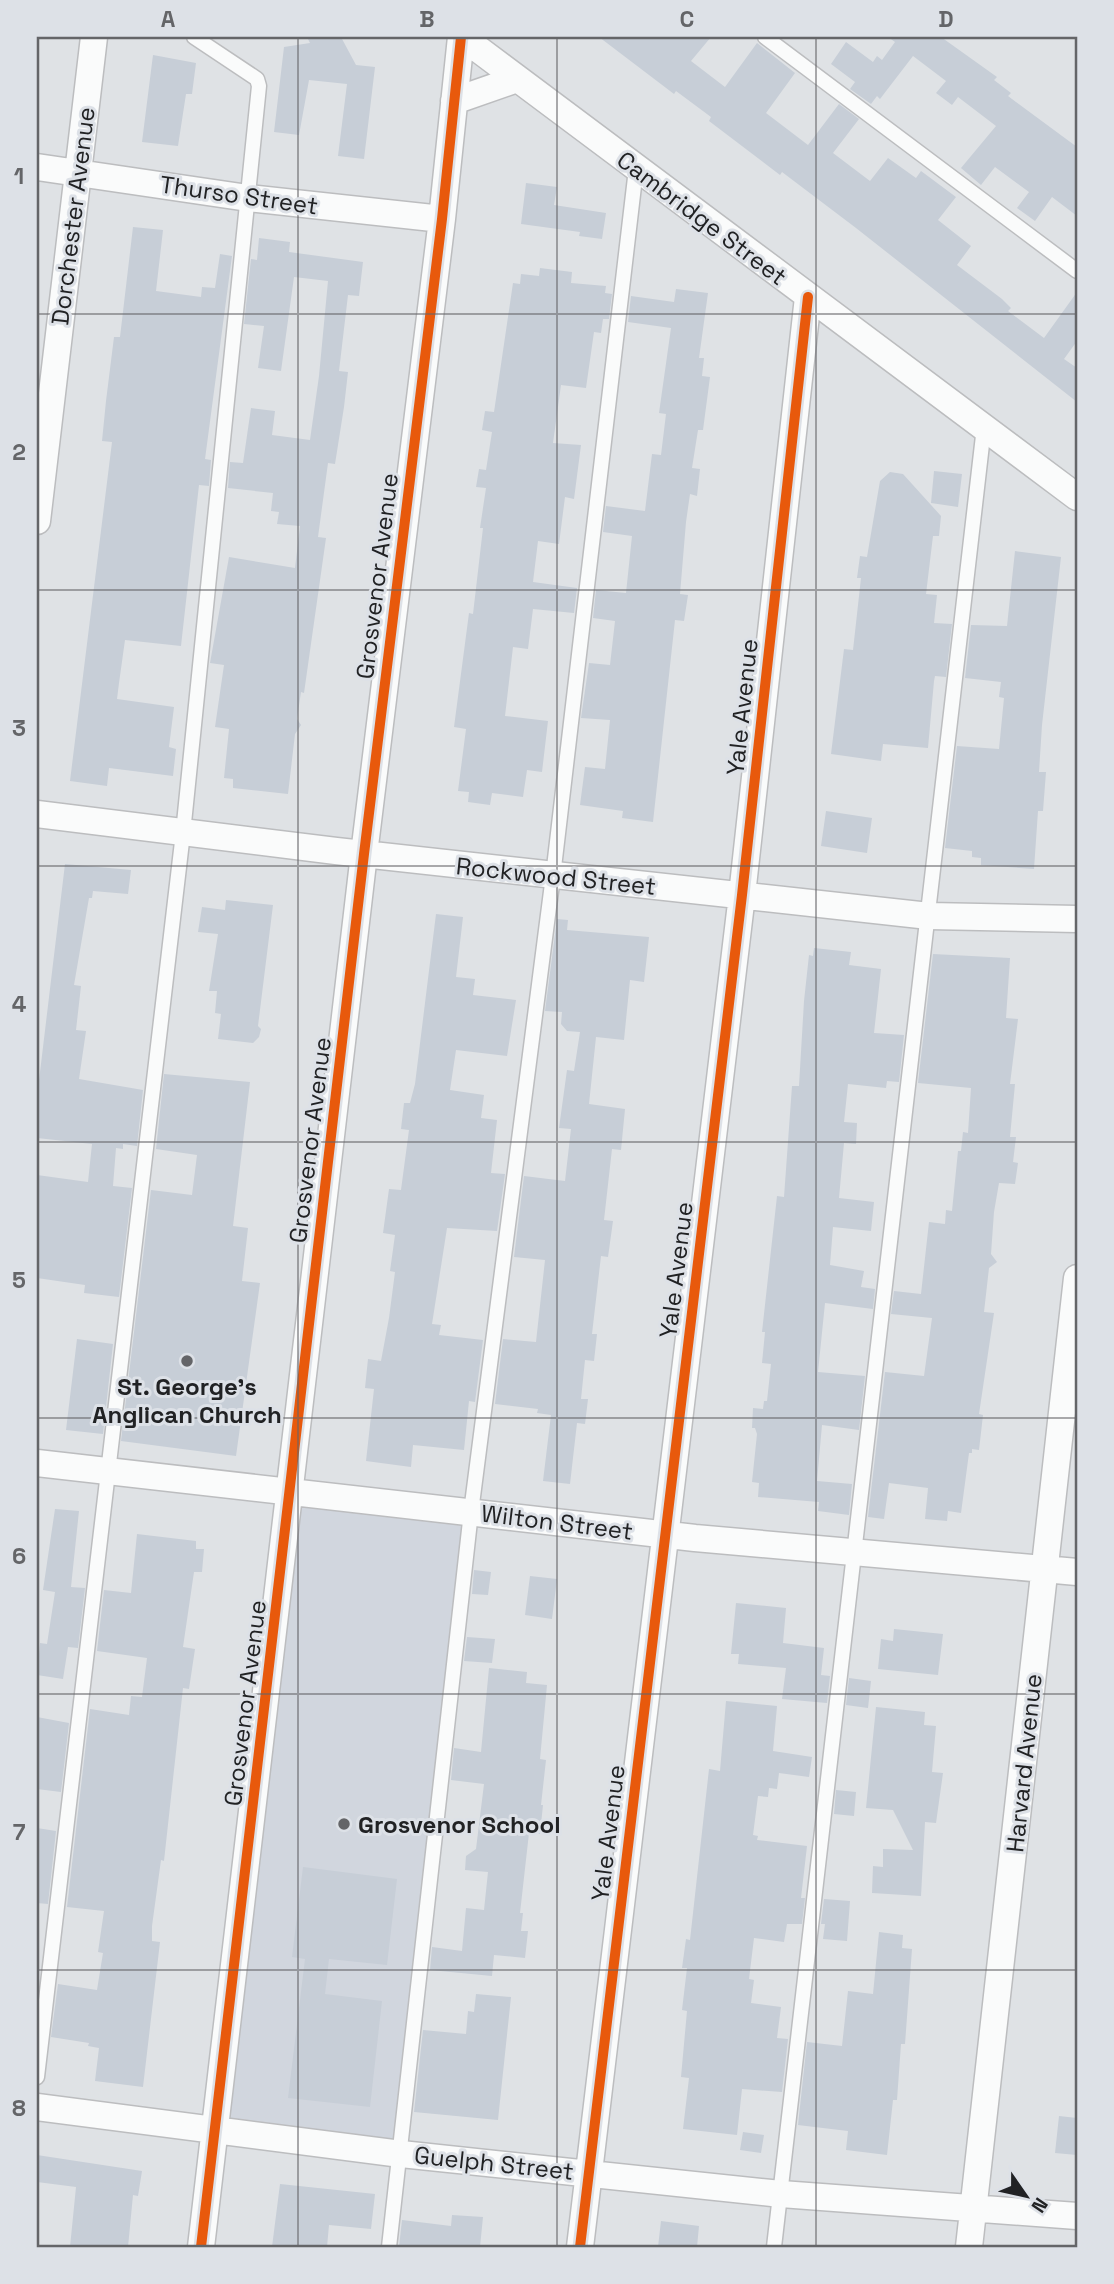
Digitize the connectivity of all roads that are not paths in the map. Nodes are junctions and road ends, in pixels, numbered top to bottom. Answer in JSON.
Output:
{"nodes":[{"id":1,"x":94,"y":37,"type":"edge"},
{"id":2,"x":194,"y":37,"type":"edge"},
{"id":3,"x":462,"y":37,"type":"edge"},
{"id":4,"x":765,"y":37,"type":"edge"},
{"id":5,"x":517,"y":79,"type":"junction"},
{"id":6,"x":454,"y":101,"type":"junction"},
{"id":7,"x":37,"y":167,"type":"edge"},
{"id":8,"x":636,"y":169,"type":"junction"},
{"id":9,"x":79,"y":173,"type":"junction"},
{"id":10,"x":248,"y":198,"type":"junction"},
{"id":11,"x":442,"y":219,"type":"junction"},
{"id":12,"x":1077,"y":271,"type":"edge"},
{"id":13,"x":808,"y":296,"type":"junction"},
{"id":14,"x":984,"y":427,"type":"junction"},
{"id":15,"x":1077,"y":497,"type":"edge"},
{"id":16,"x":37,"y":521,"type":"edge"},
{"id":17,"x":37,"y":814,"type":"edge"},
{"id":18,"x":183,"y":834,"type":"junction"},
{"id":19,"x":364,"y":854,"type":"junction"},
{"id":20,"x":553,"y":876,"type":"junction"},
{"id":21,"x":743,"y":895,"type":"junction"},
{"id":22,"x":929,"y":916,"type":"junction"},
{"id":23,"x":1077,"y":919,"type":"edge"},
{"id":24,"x":1077,"y":1278,"type":"edge"},
{"id":25,"x":37,"y":1463,"type":"edge"},
{"id":26,"x":106,"y":1472,"type":"junction"},
{"id":27,"x":290,"y":1491,"type":"junction"},
{"id":28,"x":471,"y":1512,"type":"junction"},
{"id":29,"x":665,"y":1534,"type":"junction"},
{"id":30,"x":852,"y":1550,"type":"junction"},
{"id":31,"x":1044,"y":1569,"type":"junction"},
{"id":32,"x":1077,"y":1572,"type":"edge"},
{"id":33,"x":37,"y":2077,"type":"edge"},
{"id":34,"x":37,"y":2107,"type":"edge"},
{"id":35,"x":216,"y":2131,"type":"junction"},
{"id":36,"x":401,"y":2154,"type":"junction"},
{"id":37,"x":589,"y":2173,"type":"junction"},
{"id":38,"x":781,"y":2194,"type":"junction"},
{"id":39,"x":974,"y":2207,"type":"junction"},
{"id":40,"x":1077,"y":2216,"type":"edge"},
{"id":41,"x":201,"y":2247,"type":"edge"},
{"id":42,"x":389,"y":2247,"type":"edge"},
{"id":43,"x":580,"y":2247,"type":"edge"},
{"id":44,"x":774,"y":2247,"type":"edge"},
{"id":45,"x":970,"y":2247,"type":"edge"}],
"edges":[{"from":1,"to":9,"type":"street","name":"Dorchester Avenue"},
{"from":2,"to":10,"type":"lane"},
{"from":3,"to":5,"type":"street","name":"Cambridge Street"},
{"from":3,"to":6,"type":"street","name":"Grosvenor Avenue"},
{"from":4,"to":12,"type":"lane"},
{"from":5,"to":6,"type":"street"},
{"from":5,"to":8,"type":"street","name":"Cambridge Street"},
{"from":6,"to":11,"type":"street","name":"Grosvenor Avenue"},
{"from":7,"to":9,"type":"street","name":"Thurso Street"},
{"from":8,"to":13,"type":"street","name":"Cambridge Street"},
{"from":8,"to":20,"type":"lane"},
{"from":9,"to":10,"type":"street","name":"Thurso Street"},
{"from":9,"to":16,"type":"street","name":"Dorchester Avenue"},
{"from":10,"to":11,"type":"street","name":"Thurso Street"},
{"from":10,"to":18,"type":"lane"},
{"from":11,"to":19,"type":"street","name":"Grosvenor Avenue"},
{"from":13,"to":14,"type":"street","name":"Cambridge Street"},
{"from":13,"to":21,"type":"street","name":"Yale Avenue"},
{"from":14,"to":15,"type":"street","name":"Cambridge Street"},
{"from":14,"to":22,"type":"lane"},
{"from":17,"to":18,"type":"street","name":"Rockwood Street"},
{"from":18,"to":19,"type":"street","name":"Rockwood Street"},
{"from":18,"to":26,"type":"lane"},
{"from":19,"to":20,"type":"street","name":"Rockwood Street"},
{"from":19,"to":27,"type":"street","name":"Grosvenor Avenue"},
{"from":20,"to":21,"type":"street","name":"Rockwood Street"},
{"from":20,"to":28,"type":"lane"},
{"from":21,"to":22,"type":"street","name":"Rockwood Street"},
{"from":21,"to":29,"type":"street","name":"Yale Avenue"},
{"from":22,"to":23,"type":"street","name":"Rockwood Street"},
{"from":22,"to":30,"type":"lane"},
{"from":24,"to":31,"type":"street","name":"Harvard Avenue"},
{"from":25,"to":26,"type":"street","name":"Wilton Street"},
{"from":26,"to":27,"type":"street","name":"Wilton Street"},
{"from":26,"to":33,"type":"lane"},
{"from":27,"to":28,"type":"street","name":"Wilton Street"},
{"from":27,"to":35,"type":"street","name":"Grosvenor Avenue"},
{"from":28,"to":29,"type":"street","name":"Wilton Street"},
{"from":28,"to":36,"type":"lane"},
{"from":29,"to":30,"type":"street","name":"Wilton Street"},
{"from":29,"to":37,"type":"street","name":"Yale Avenue"},
{"from":30,"to":31,"type":"street","name":"Wilton Street"},
{"from":30,"to":38,"type":"lane"},
{"from":31,"to":32,"type":"street","name":"Wilton Street"},
{"from":31,"to":39,"type":"street","name":"Harvard Avenue"},
{"from":34,"to":35,"type":"street","name":"Guelph Street"},
{"from":35,"to":36,"type":"street","name":"Guelph Street"},
{"from":35,"to":41,"type":"street","name":"Grosvenor Avenue"},
{"from":36,"to":37,"type":"street","name":"Guelph Street"},
{"from":36,"to":42,"type":"lane"},
{"from":37,"to":38,"type":"street","name":"Guelph Street"},
{"from":37,"to":43,"type":"street","name":"Yale Avenue"},
{"from":38,"to":39,"type":"street","name":"Guelph Street"},
{"from":38,"to":44,"type":"lane"},
{"from":39,"to":40,"type":"street","name":"Guelph Street"},
{"from":39,"to":45,"type":"street","name":"Harvard Avenue"}]}
